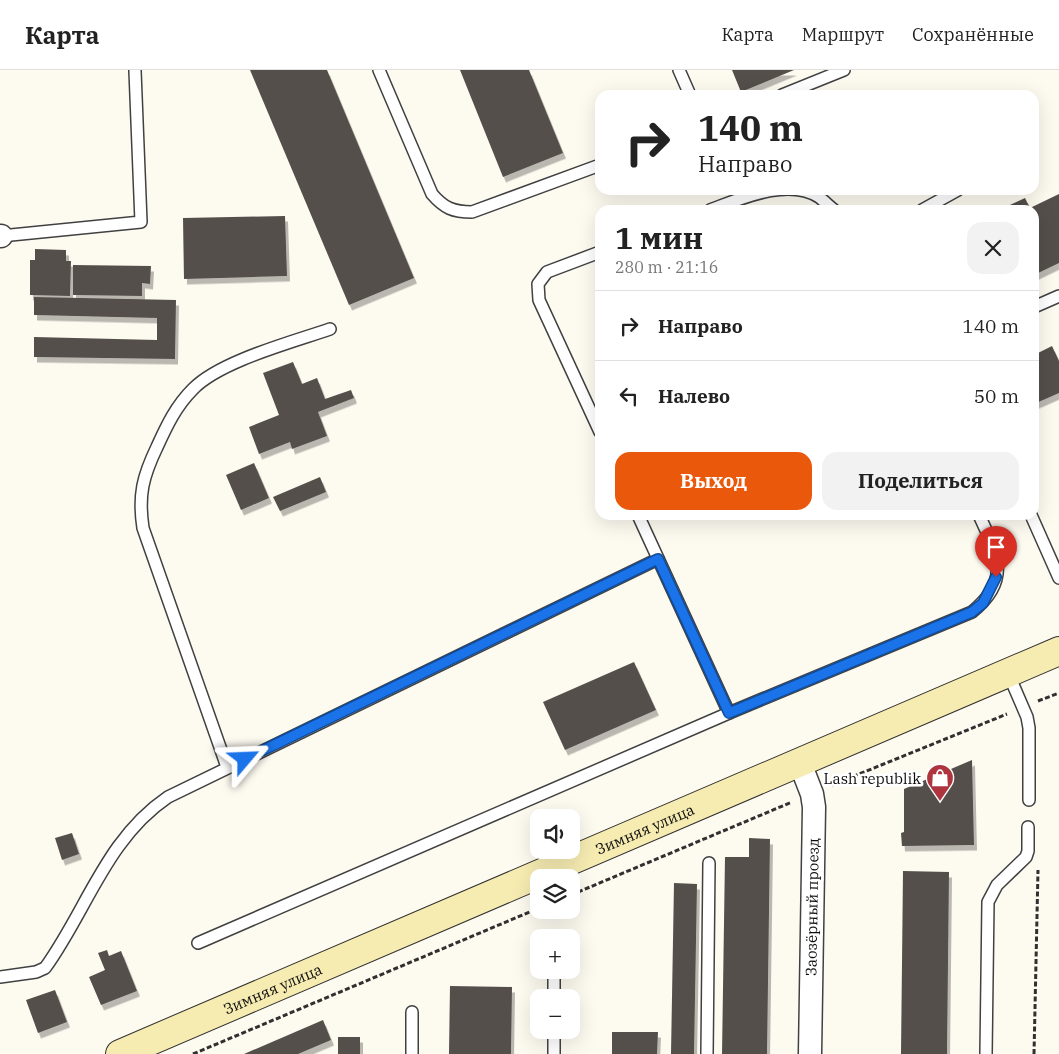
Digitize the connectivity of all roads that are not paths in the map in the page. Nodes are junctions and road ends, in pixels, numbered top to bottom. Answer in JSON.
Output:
{"nodes":[{"id":1,"x":379,"y":70,"type":"edge"},
{"id":2,"x":679,"y":70,"type":"edge"},
{"id":3,"x":135,"y":71,"type":"edge"},
{"id":4,"x":837,"y":71,"type":"edge"},
{"id":5,"x":688,"y":90,"type":"edge"},
{"id":6,"x":793,"y":90,"type":"edge"},
{"id":7,"x":595,"y":167,"type":"edge"},
{"id":8,"x":749,"y":195,"type":"edge"},
{"id":9,"x":814,"y":195,"type":"edge"},
{"id":10,"x":949,"y":195,"type":"edge"},
{"id":11,"x":723,"y":205,"type":"edge"},
{"id":12,"x":828,"y":205,"type":"edge"},
{"id":13,"x":931,"y":205,"type":"edge"},
{"id":14,"x":0,"y":236,"type":"edge"},
{"id":15,"x":595,"y":254,"type":"edge"},
{"id":16,"x":1059,"y":296,"type":"edge"},
{"id":17,"x":1039,"y":305,"type":"edge"},
{"id":18,"x":330,"y":329,"type":"dead end"},
{"id":19,"x":595,"y":421,"type":"edge"},
{"id":20,"x":640,"y":520,"type":"edge"},
{"id":21,"x":981,"y":520,"type":"edge"},
{"id":22,"x":1033,"y":520,"type":"edge"},
{"id":23,"x":658,"y":559,"type":"junction"},
{"id":24,"x":1059,"y":578,"type":"edge"},
{"id":25,"x":1059,"y":651,"type":"edge"},
{"id":26,"x":1008,"y":673,"type":"junction"},
{"id":27,"x":729,"y":713,"type":"junction"},
{"id":28,"x":800,"y":763,"type":"junction"},
{"id":29,"x":227,"y":767,"type":"junction"},
{"id":30,"x":1029,"y":800,"type":"dead end"},
{"id":31,"x":1028,"y":827,"type":"dead end"},
{"id":32,"x":709,"y":863,"type":"dead end"},
{"id":33,"x":198,"y":943,"type":"dead end"},
{"id":34,"x":0,"y":977,"type":"edge"},
{"id":35,"x":412,"y":1012,"type":"dead end"},
{"id":36,"x":554,"y":1039,"type":"edge"},
{"id":37,"x":120,"y":1054,"type":"edge"},
{"id":38,"x":412,"y":1054,"type":"edge"},
{"id":39,"x":554,"y":1054,"type":"edge"},
{"id":40,"x":707,"y":1054,"type":"edge"},
{"id":41,"x":810,"y":1054,"type":"edge"},
{"id":42,"x":986,"y":1054,"type":"edge"}],
"edges":[{"from":1,"to":7,"type":"lane"},
{"from":2,"to":5,"type":"lane"},
{"from":3,"to":14,"type":"lane"},
{"from":4,"to":6,"type":"lane"},
{"from":8,"to":11,"type":"lane"},
{"from":9,"to":12,"type":"lane"},
{"from":10,"to":13,"type":"lane"},
{"from":15,"to":19,"type":"lane"},
{"from":16,"to":17,"type":"lane"},
{"from":18,"to":29,"type":"lane"},
{"from":20,"to":23,"type":"lane"},
{"from":21,"to":27,"type":"lane"},
{"from":22,"to":24,"type":"lane"},
{"from":23,"to":27,"type":"lane"},
{"from":23,"to":29,"type":"lane"},
{"from":25,"to":26,"type":"main road","name":"Зимняя улица"},
{"from":26,"to":28,"type":"main road","name":"Зимняя улица"},
{"from":26,"to":30,"type":"lane"},
{"from":27,"to":33,"type":"lane"},
{"from":28,"to":37,"type":"main road","name":"Зимняя улица"},
{"from":28,"to":41,"type":"street","name":"Заозёрный проезд"},
{"from":29,"to":34,"type":"lane"},
{"from":31,"to":42,"type":"lane"},
{"from":32,"to":40,"type":"lane"},
{"from":35,"to":38,"type":"lane"},
{"from":36,"to":39,"type":"lane"}]}
